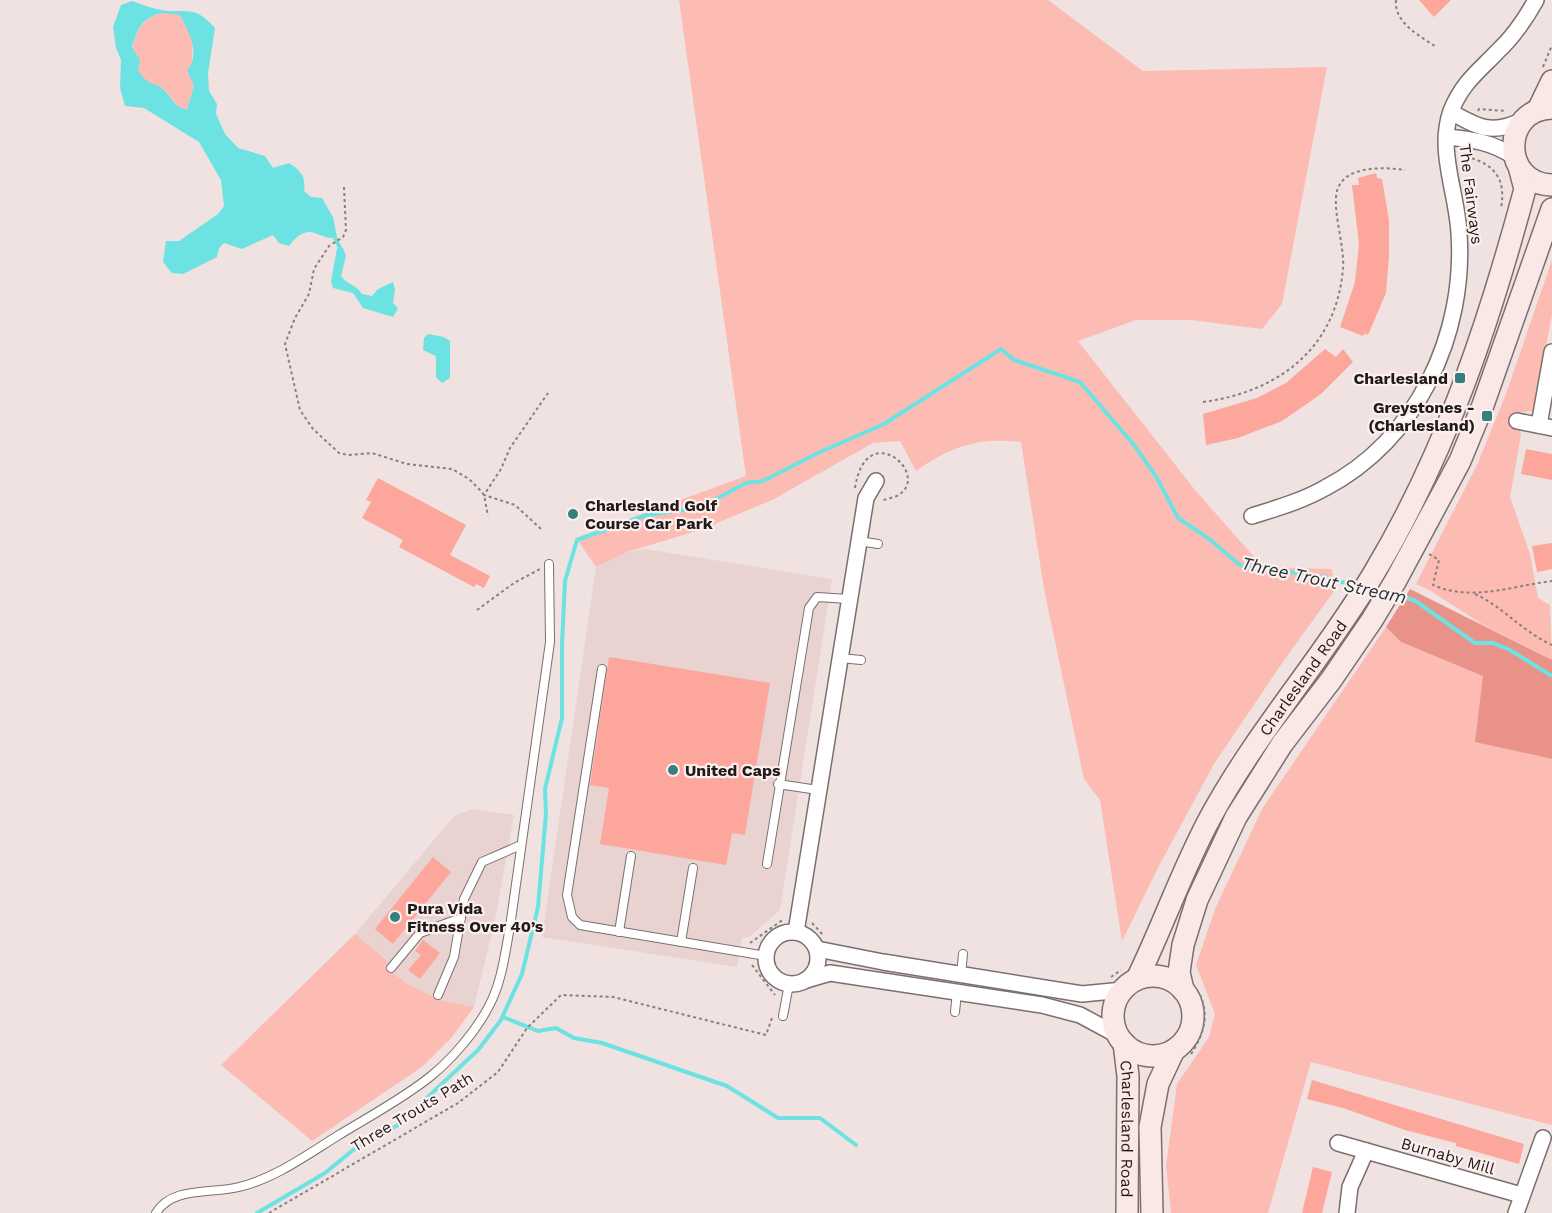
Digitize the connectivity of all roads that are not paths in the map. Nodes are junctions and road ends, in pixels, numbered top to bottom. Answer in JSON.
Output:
{"nodes":[{"id":1,"x":1536,"y":0,"type":"edge"},
{"id":2,"x":1552,"y":81,"type":"edge"},
{"id":3,"x":1451,"y":112,"type":"junction"},
{"id":4,"x":1538,"y":113,"type":"edge"},
{"id":5,"x":1446,"y":137,"type":"junction"},
{"id":6,"x":1517,"y":164,"type":"junction"},
{"id":7,"x":1552,"y":185,"type":"edge"},
{"id":8,"x":1552,"y":209,"type":"edge"},
{"id":9,"x":1552,"y":352,"type":"edge"},
{"id":10,"x":1517,"y":421,"type":"dead end"},
{"id":11,"x":1545,"y":426,"type":"edge"},
{"id":12,"x":876,"y":481,"type":"dead end"},
{"id":13,"x":1252,"y":516,"type":"dead end"},
{"id":14,"x":859,"y":541,"type":"junction"},
{"id":15,"x":878,"y":544,"type":"dead end"},
{"id":16,"x":549,"y":564,"type":"road end"},
{"id":17,"x":849,"y":599,"type":"junction"},
{"id":18,"x":840,"y":657,"type":"junction"},
{"id":19,"x":861,"y":660,"type":"dead end"},
{"id":20,"x":602,"y":669,"type":"dead end"},
{"id":21,"x":778,"y":784,"type":"junction"},
{"id":22,"x":818,"y":790,"type":"junction"},
{"id":23,"x":521,"y":845,"type":"junction"},
{"id":24,"x":631,"y":856,"type":"dead end"},
{"id":25,"x":767,"y":864,"type":"dead end"},
{"id":26,"x":693,"y":868,"type":"dead end"},
{"id":27,"x":461,"y":918,"type":"junction"},
{"id":28,"x":619,"y":932,"type":"junction"},
{"id":29,"x":796,"y":932,"type":"junction"},
{"id":30,"x":681,"y":942,"type":"junction"},
{"id":31,"x":822,"y":944,"type":"junction"},
{"id":32,"x":963,"y":954,"type":"dead end"},
{"id":33,"x":766,"y":956,"type":"junction"},
{"id":34,"x":391,"y":968,"type":"dead end"},
{"id":35,"x":961,"y":975,"type":"junction"},
{"id":36,"x":806,"y":980,"type":"junction"},
{"id":37,"x":789,"y":984,"type":"junction"},
{"id":38,"x":1130,"y":985,"type":"junction"},
{"id":39,"x":1190,"y":989,"type":"junction"},
{"id":40,"x":957,"y":992,"type":"junction"},
{"id":41,"x":438,"y":995,"type":"dead end"},
{"id":42,"x":955,"y":1012,"type":"dead end"},
{"id":43,"x":783,"y":1016,"type":"road end"},
{"id":44,"x":1121,"y":1039,"type":"junction"},
{"id":45,"x":1182,"y":1053,"type":"junction"},
{"id":46,"x":1544,"y":1138,"type":"dead end"},
{"id":47,"x":1338,"y":1143,"type":"dead end"},
{"id":48,"x":1366,"y":1151,"type":"junction"},
{"id":49,"x":1521,"y":1195,"type":"junction"},
{"id":50,"x":156,"y":1213,"type":"edge"},
{"id":51,"x":1127,"y":1213,"type":"edge"},
{"id":52,"x":1152,"y":1213,"type":"edge"},
{"id":53,"x":1347,"y":1213,"type":"edge"},
{"id":54,"x":1516,"y":1213,"type":"edge"}],
"edges":[{"from":1,"to":3,"type":"street","name":"The Fairways"},
{"from":2,"to":4,"type":"main road"},
{"from":3,"to":4,"type":"street","name":"The Fairways"},
{"from":3,"to":5,"type":"street","name":"The Fairways"},
{"from":4,"to":6,"type":"main road","name":"Charlesland Road"},
{"from":5,"to":6,"type":"street","name":"The Fairways"},
{"from":5,"to":13,"type":"street","name":"The Fairways"},
{"from":6,"to":7,"type":"main road"},
{"from":6,"to":38,"type":"main road","name":"Charlesland Road"},
{"from":8,"to":39,"type":"main road","name":"Charlesland Road"},
{"from":9,"to":11,"type":"street"},
{"from":10,"to":11,"type":"street"},
{"from":12,"to":14,"type":"street"},
{"from":14,"to":15,"type":"lane"},
{"from":14,"to":17,"type":"street"},
{"from":16,"to":23,"type":"lane"},
{"from":17,"to":18,"type":"street"},
{"from":17,"to":21,"type":"lane"},
{"from":18,"to":19,"type":"lane"},
{"from":18,"to":22,"type":"street"},
{"from":20,"to":28,"type":"lane"},
{"from":21,"to":22,"type":"lane"},
{"from":21,"to":25,"type":"lane"},
{"from":22,"to":29,"type":"street"},
{"from":23,"to":27,"type":"lane"},
{"from":23,"to":50,"type":"lane"},
{"from":24,"to":28,"type":"lane"},
{"from":26,"to":30,"type":"lane"},
{"from":27,"to":34,"type":"lane"},
{"from":27,"to":41,"type":"lane"},
{"from":28,"to":30,"type":"lane"},
{"from":29,"to":31,"type":"street"},
{"from":29,"to":33,"type":"street"},
{"from":30,"to":33,"type":"lane"},
{"from":31,"to":35,"type":"street"},
{"from":31,"to":36,"type":"street"},
{"from":32,"to":35,"type":"lane"},
{"from":33,"to":37,"type":"street"},
{"from":35,"to":38,"type":"street"},
{"from":36,"to":37,"type":"street"},
{"from":36,"to":40,"type":"street"},
{"from":37,"to":43,"type":"lane"},
{"from":38,"to":39,"type":"main road"},
{"from":38,"to":44,"type":"main road"},
{"from":39,"to":45,"type":"main road"},
{"from":40,"to":42,"type":"lane"},
{"from":40,"to":44,"type":"street"},
{"from":44,"to":45,"type":"main road"},
{"from":44,"to":51,"type":"main road","name":"Charlesland Road"},
{"from":45,"to":52,"type":"main road","name":"Charlesland Road"},
{"from":46,"to":49,"type":"street"},
{"from":47,"to":48,"type":"street","name":"Burnaby Mill"},
{"from":48,"to":49,"type":"street","name":"Burnaby Mill"},
{"from":48,"to":53,"type":"street"},
{"from":49,"to":54,"type":"street"}]}
